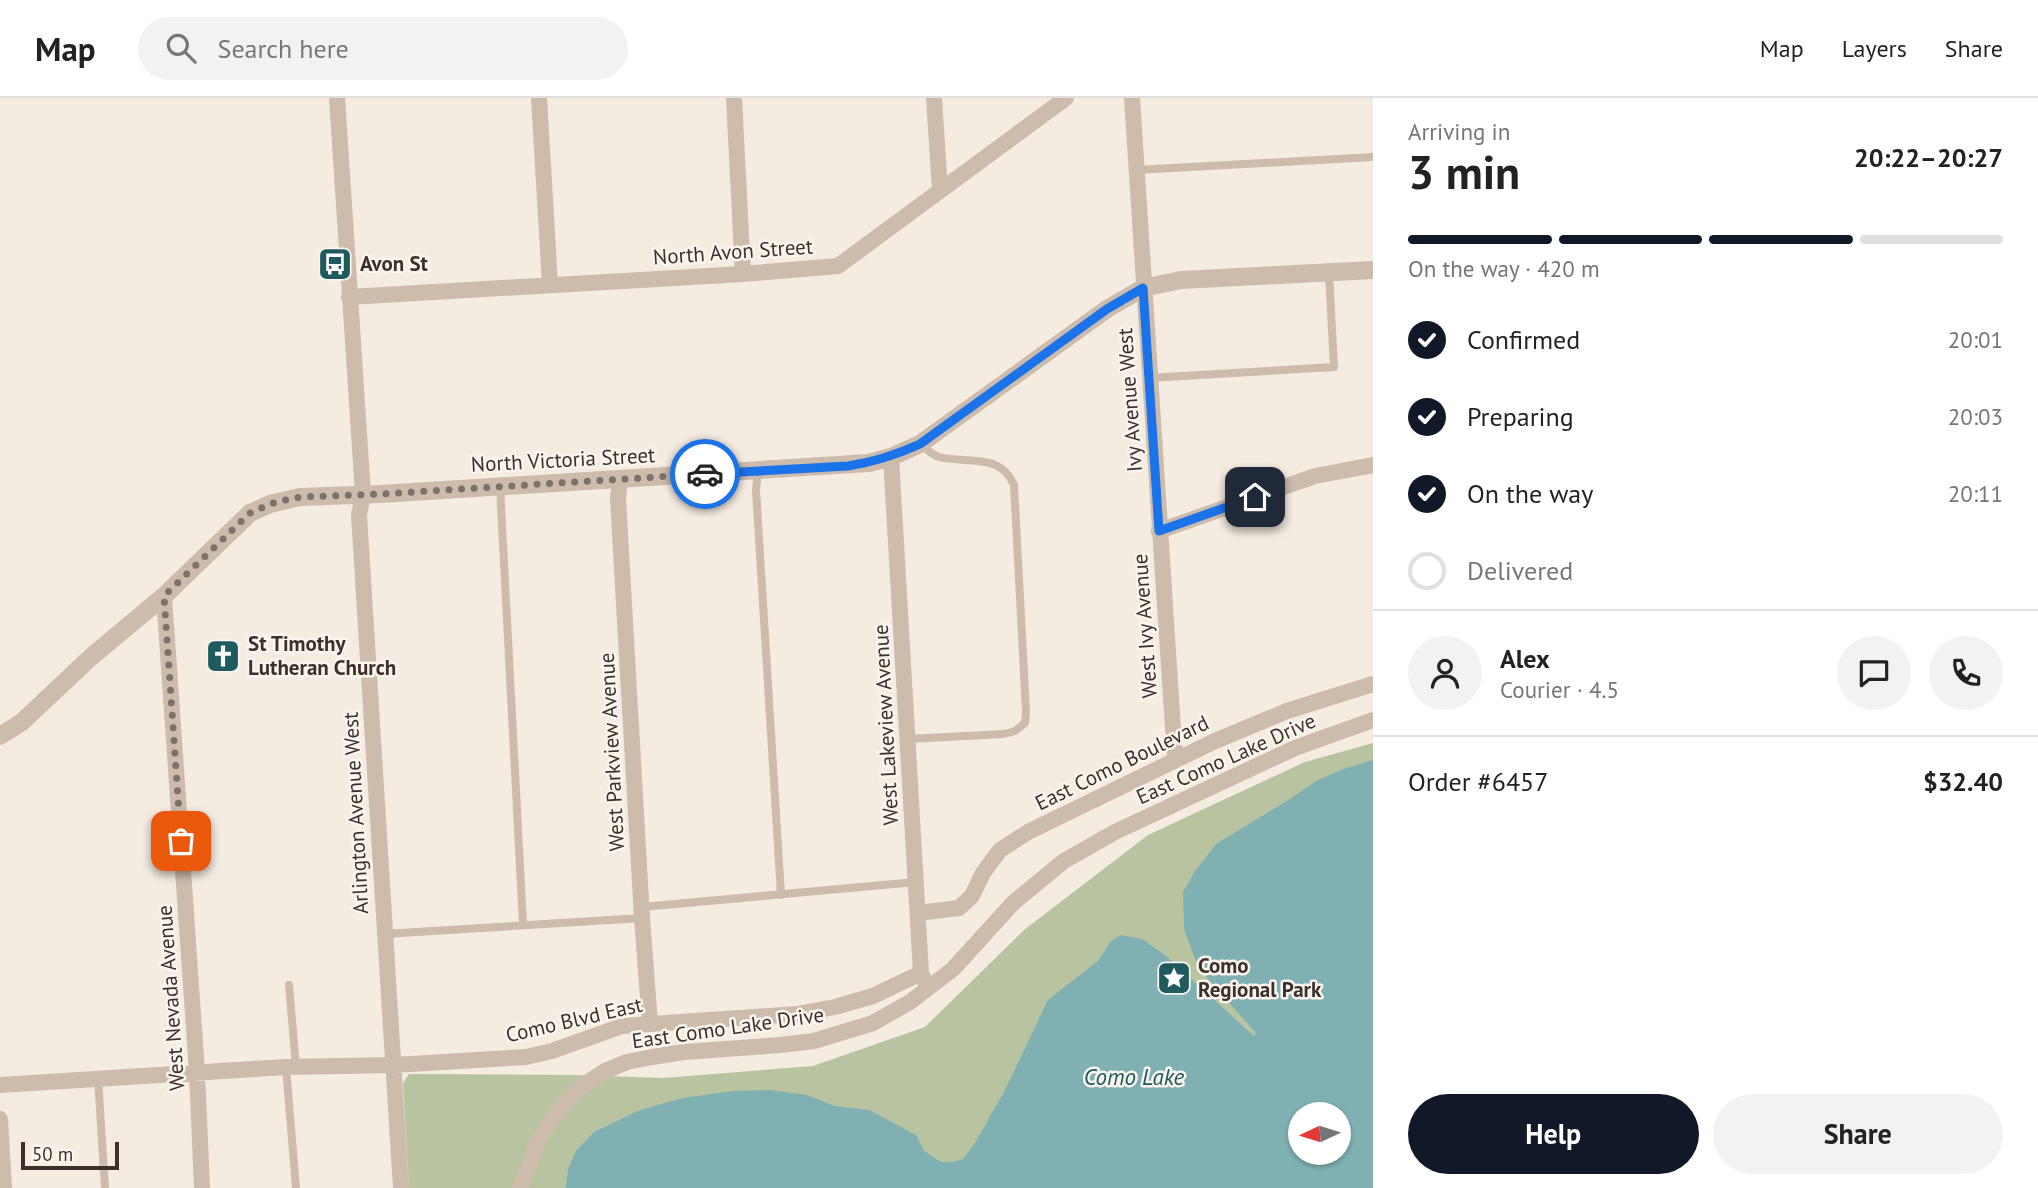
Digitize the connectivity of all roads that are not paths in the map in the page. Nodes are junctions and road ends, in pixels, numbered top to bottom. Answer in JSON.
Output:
{"nodes":[{"id":1,"x":337,"y":98,"type":"edge"},
{"id":2,"x":538,"y":98,"type":"edge"},
{"id":3,"x":734,"y":98,"type":"edge"},
{"id":4,"x":934,"y":98,"type":"edge"},
{"id":5,"x":1066,"y":98,"type":"edge"},
{"id":6,"x":1132,"y":98,"type":"edge"},
{"id":7,"x":1373,"y":157,"type":"edge"},
{"id":8,"x":1136,"y":170,"type":"junction"},
{"id":9,"x":940,"y":190,"type":"junction"},
{"id":10,"x":1373,"y":270,"type":"edge"},
{"id":11,"x":1329,"y":273,"type":"junction"},
{"id":12,"x":743,"y":274,"type":"junction"},
{"id":13,"x":551,"y":284,"type":"junction"},
{"id":14,"x":1143,"y":288,"type":"junction"},
{"id":15,"x":349,"y":297,"type":"junction"},
{"id":16,"x":1149,"y":377,"type":"junction"},
{"id":17,"x":920,"y":444,"type":"junction"},
{"id":18,"x":891,"y":457,"type":"junction"},
{"id":19,"x":1373,"y":465,"type":"edge"},
{"id":20,"x":758,"y":470,"type":"junction"},
{"id":21,"x":620,"y":479,"type":"junction"},
{"id":22,"x":500,"y":486,"type":"junction"},
{"id":23,"x":363,"y":494,"type":"junction"},
{"id":24,"x":1159,"y":531,"type":"junction"},
{"id":25,"x":164,"y":596,"type":"junction"},
{"id":26,"x":1373,"y":684,"type":"edge"},
{"id":27,"x":1373,"y":720,"type":"edge"},
{"id":28,"x":0,"y":736,"type":"edge"},
{"id":29,"x":908,"y":739,"type":"junction"},
{"id":30,"x":1175,"y":759,"type":"junction"},
{"id":31,"x":916,"y":882,"type":"junction"},
{"id":32,"x":781,"y":895,"type":"junction"},
{"id":33,"x":642,"y":913,"type":"junction"},
{"id":34,"x":918,"y":913,"type":"junction"},
{"id":35,"x":523,"y":924,"type":"junction"},
{"id":36,"x":384,"y":934,"type":"junction"},
{"id":37,"x":921,"y":973,"type":"junction"},
{"id":38,"x":289,"y":985,"type":"dead end"},
{"id":39,"x":928,"y":989,"type":"junction"},
{"id":40,"x":650,"y":1023,"type":"junction"},
{"id":41,"x":394,"y":1065,"type":"junction"},
{"id":42,"x":291,"y":1067,"type":"junction"},
{"id":43,"x":197,"y":1072,"type":"junction"},
{"id":44,"x":98,"y":1078,"type":"junction"},
{"id":45,"x":0,"y":1085,"type":"edge"},
{"id":46,"x":0,"y":1119,"type":"edge"},
{"id":47,"x":4,"y":1188,"type":"edge"},
{"id":48,"x":105,"y":1188,"type":"edge"},
{"id":49,"x":202,"y":1188,"type":"edge"},
{"id":50,"x":296,"y":1188,"type":"edge"},
{"id":51,"x":401,"y":1188,"type":"edge"},
{"id":52,"x":520,"y":1188,"type":"edge"}],
"edges":[{"from":1,"to":15,"type":"street","name":"Arlington Avenue West"},
{"from":2,"to":13,"type":"street"},
{"from":3,"to":12,"type":"street"},
{"from":4,"to":9,"type":"street"},
{"from":5,"to":9,"type":"street","name":"North Avon Street"},
{"from":6,"to":8,"type":"street","name":"Ivy Avenue West"},
{"from":7,"to":8,"type":"lane"},
{"from":8,"to":14,"type":"street","name":"Ivy Avenue West"},
{"from":9,"to":12,"type":"street","name":"North Avon Street"},
{"from":10,"to":11,"type":"street","name":"North Victoria Street"},
{"from":11,"to":14,"type":"street","name":"North Victoria Street"},
{"from":11,"to":16,"type":"lane"},
{"from":12,"to":13,"type":"street","name":"North Avon Street"},
{"from":13,"to":15,"type":"street","name":"North Avon Street"},
{"from":14,"to":16,"type":"street","name":"Ivy Avenue West"},
{"from":14,"to":17,"type":"street","name":"North Victoria Street"},
{"from":15,"to":23,"type":"street","name":"Arlington Avenue West"},
{"from":16,"to":24,"type":"street","name":"Ivy Avenue West"},
{"from":17,"to":18,"type":"street","name":"North Victoria Street"},
{"from":17,"to":29,"type":"lane"},
{"from":18,"to":20,"type":"street","name":"North Victoria Street"},
{"from":18,"to":29,"type":"street","name":"West Lakeview Avenue"},
{"from":19,"to":24,"type":"street"},
{"from":20,"to":21,"type":"street","name":"North Victoria Street"},
{"from":20,"to":32,"type":"lane"},
{"from":21,"to":22,"type":"street","name":"North Victoria Street"},
{"from":21,"to":33,"type":"street","name":"West Parkview Avenue"},
{"from":22,"to":23,"type":"street","name":"North Victoria Street"},
{"from":22,"to":35,"type":"lane"},
{"from":23,"to":25,"type":"street","name":"North Victoria Street"},
{"from":23,"to":36,"type":"street","name":"Arlington Avenue West"},
{"from":24,"to":30,"type":"street","name":"West Ivy Avenue"},
{"from":25,"to":28,"type":"street","name":"North Victoria Street"},
{"from":25,"to":43,"type":"street","name":"West Nevada Avenue"},
{"from":26,"to":30,"type":"street","name":"East Como Boulevard"},
{"from":27,"to":39,"type":"street","name":"East Como Lake Drive"},
{"from":29,"to":31,"type":"street","name":"West Lakeview Avenue"},
{"from":30,"to":34,"type":"street","name":"East Como Boulevard"},
{"from":31,"to":32,"type":"lane"},
{"from":31,"to":34,"type":"street","name":"West Lakeview Avenue"},
{"from":32,"to":33,"type":"lane"},
{"from":33,"to":35,"type":"lane"},
{"from":33,"to":40,"type":"street","name":"West Parkview Avenue"},
{"from":34,"to":37,"type":"street","name":"West Lakeview Avenue"},
{"from":35,"to":36,"type":"lane"},
{"from":36,"to":41,"type":"street","name":"Arlington Avenue West"},
{"from":37,"to":39,"type":"street","name":"West Lakeview Avenue"},
{"from":37,"to":40,"type":"street","name":"Como Blvd East"},
{"from":38,"to":42,"type":"lane"},
{"from":39,"to":52,"type":"street","name":"East Como Lake Drive"},
{"from":40,"to":41,"type":"street","name":"Como Blvd East"},
{"from":41,"to":42,"type":"street","name":"Como Blvd East"},
{"from":41,"to":51,"type":"street"},
{"from":42,"to":43,"type":"street","name":"Como Blvd East"},
{"from":42,"to":50,"type":"lane"},
{"from":43,"to":44,"type":"street","name":"Como Blvd East"},
{"from":43,"to":49,"type":"street","name":"West Nevada Avenue"},
{"from":44,"to":45,"type":"street","name":"Como Blvd East"},
{"from":44,"to":48,"type":"lane"},
{"from":46,"to":47,"type":"street"}]}
